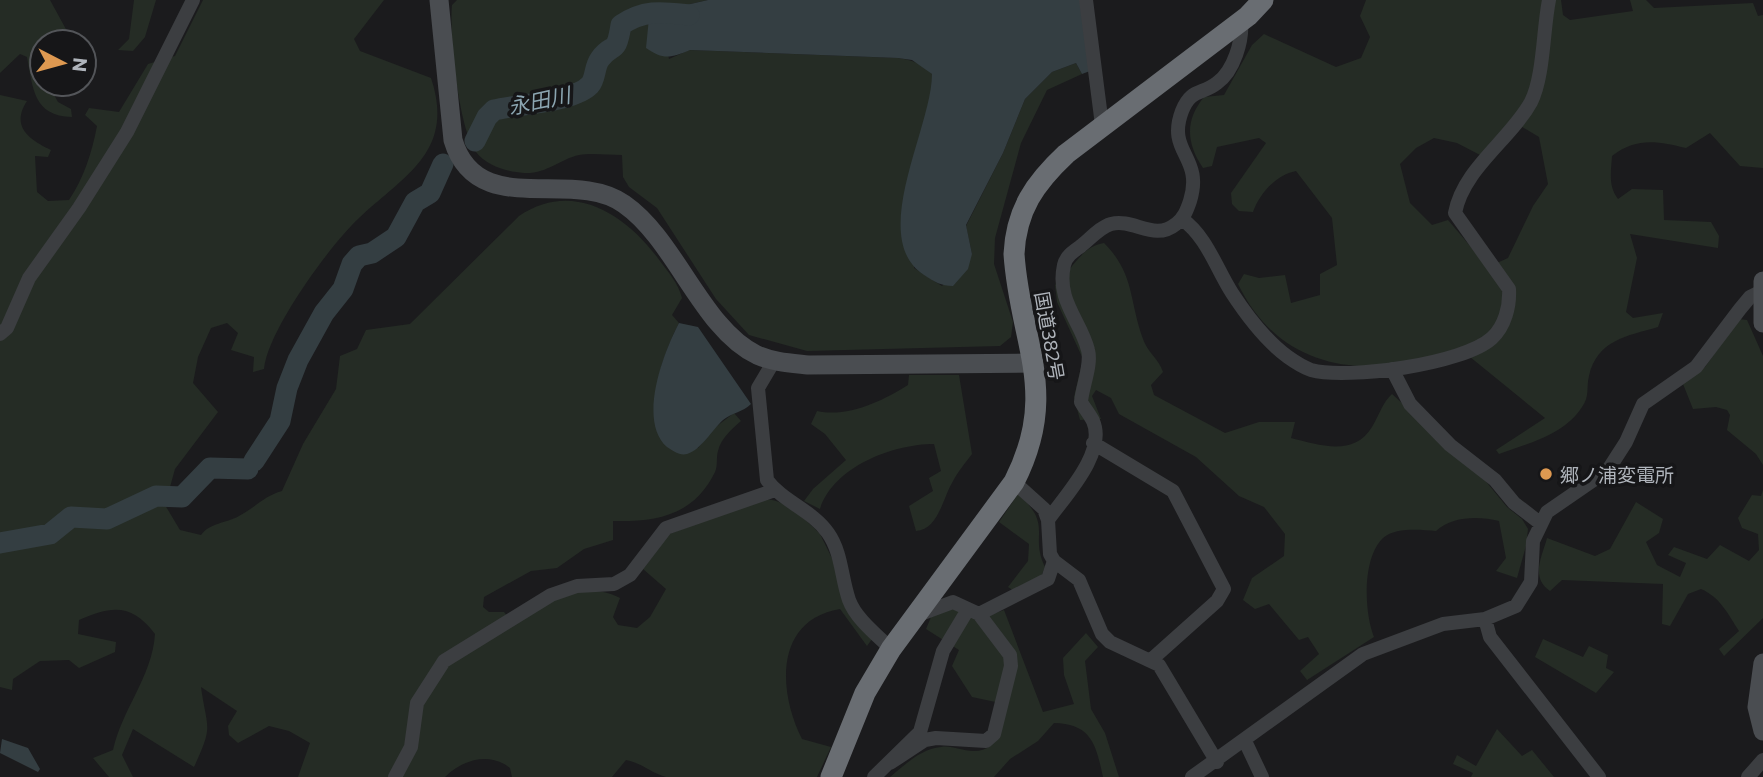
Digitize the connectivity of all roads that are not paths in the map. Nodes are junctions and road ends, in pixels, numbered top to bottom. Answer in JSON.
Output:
{"nodes":[{"id":1,"x":193,"y":0,"type":"edge"},
{"id":2,"x":439,"y":0,"type":"edge"},
{"id":3,"x":1086,"y":0,"type":"edge"},
{"id":4,"x":1263,"y":0,"type":"edge"},
{"id":5,"x":1549,"y":0,"type":"edge"},
{"id":6,"x":1241,"y":21,"type":"junction"},
{"id":7,"x":1102,"y":125,"type":"junction"},
{"id":8,"x":1182,"y":219,"type":"junction"},
{"id":9,"x":1762,"y":286,"type":"edge"},
{"id":10,"x":1763,"y":323,"type":"edge"},
{"id":11,"x":0,"y":334,"type":"edge"},
{"id":12,"x":774,"y":361,"type":"junction"},
{"id":13,"x":1034,"y":363,"type":"junction"},
{"id":14,"x":1392,"y":369,"type":"junction"},
{"id":15,"x":1093,"y":443,"type":"junction"},
{"id":16,"x":1014,"y":482,"type":"junction"},
{"id":17,"x":775,"y":490,"type":"junction"},
{"id":18,"x":1048,"y":520,"type":"junction"},
{"id":19,"x":1540,"y":523,"type":"junction"},
{"id":20,"x":1054,"y":561,"type":"junction"},
{"id":21,"x":973,"y":612,"type":"junction"},
{"id":22,"x":918,"y":615,"type":"junction"},
{"id":23,"x":1485,"y":619,"type":"junction"},
{"id":24,"x":891,"y":649,"type":"junction"},
{"id":25,"x":1151,"y":660,"type":"junction"},
{"id":26,"x":1763,"y":663,"type":"edge"},
{"id":27,"x":1763,"y":731,"type":"edge"},
{"id":28,"x":1245,"y":741,"type":"junction"},
{"id":29,"x":1763,"y":760,"type":"edge"},
{"id":30,"x":1217,"y":762,"type":"junction"},
{"id":31,"x":890,"y":763,"type":"junction"},
{"id":32,"x":395,"y":777,"type":"edge"},
{"id":33,"x":831,"y":777,"type":"edge"},
{"id":34,"x":874,"y":777,"type":"edge"},
{"id":35,"x":1192,"y":777,"type":"edge"},
{"id":36,"x":1262,"y":777,"type":"edge"},
{"id":37,"x":1599,"y":777,"type":"edge"},
{"id":38,"x":1748,"y":777,"type":"edge"}],
"edges":[{"from":1,"to":11,"type":"street"},
{"from":2,"to":12,"type":"street"},
{"from":3,"to":7,"type":"street"},
{"from":4,"to":6,"type":"highway","name":"国道382号"},
{"from":5,"to":14,"type":"street"},
{"from":6,"to":7,"type":"highway","name":"国道382号"},
{"from":6,"to":8,"type":"street"},
{"from":7,"to":13,"type":"highway","name":"国道382号"},
{"from":8,"to":14,"type":"street"},
{"from":8,"to":15,"type":"street"},
{"from":9,"to":10,"type":"street"},
{"from":9,"to":19,"type":"street"},
{"from":12,"to":13,"type":"street"},
{"from":12,"to":17,"type":"street"},
{"from":13,"to":16,"type":"highway","name":"国道382号"},
{"from":14,"to":19,"type":"street"},
{"from":15,"to":18,"type":"street"},
{"from":15,"to":25,"type":"street"},
{"from":16,"to":18,"type":"street"},
{"from":16,"to":22,"type":"highway","name":"国道382号"},
{"from":17,"to":24,"type":"street"},
{"from":17,"to":32,"type":"street"},
{"from":18,"to":20,"type":"street"},
{"from":19,"to":23,"type":"street"},
{"from":20,"to":21,"type":"street"},
{"from":20,"to":25,"type":"street"},
{"from":21,"to":22,"type":"street"},
{"from":21,"to":31,"type":"street"},
{"from":21,"to":31,"type":"street"},
{"from":22,"to":24,"type":"highway","name":"国道382号"},
{"from":23,"to":28,"type":"street"},
{"from":23,"to":37,"type":"street"},
{"from":24,"to":33,"type":"highway","name":"国道382号"},
{"from":25,"to":30,"type":"street"},
{"from":26,"to":27,"type":"street"},
{"from":28,"to":30,"type":"street"},
{"from":28,"to":36,"type":"street"},
{"from":29,"to":38,"type":"street"},
{"from":30,"to":35,"type":"street"},
{"from":31,"to":34,"type":"street"}]}
